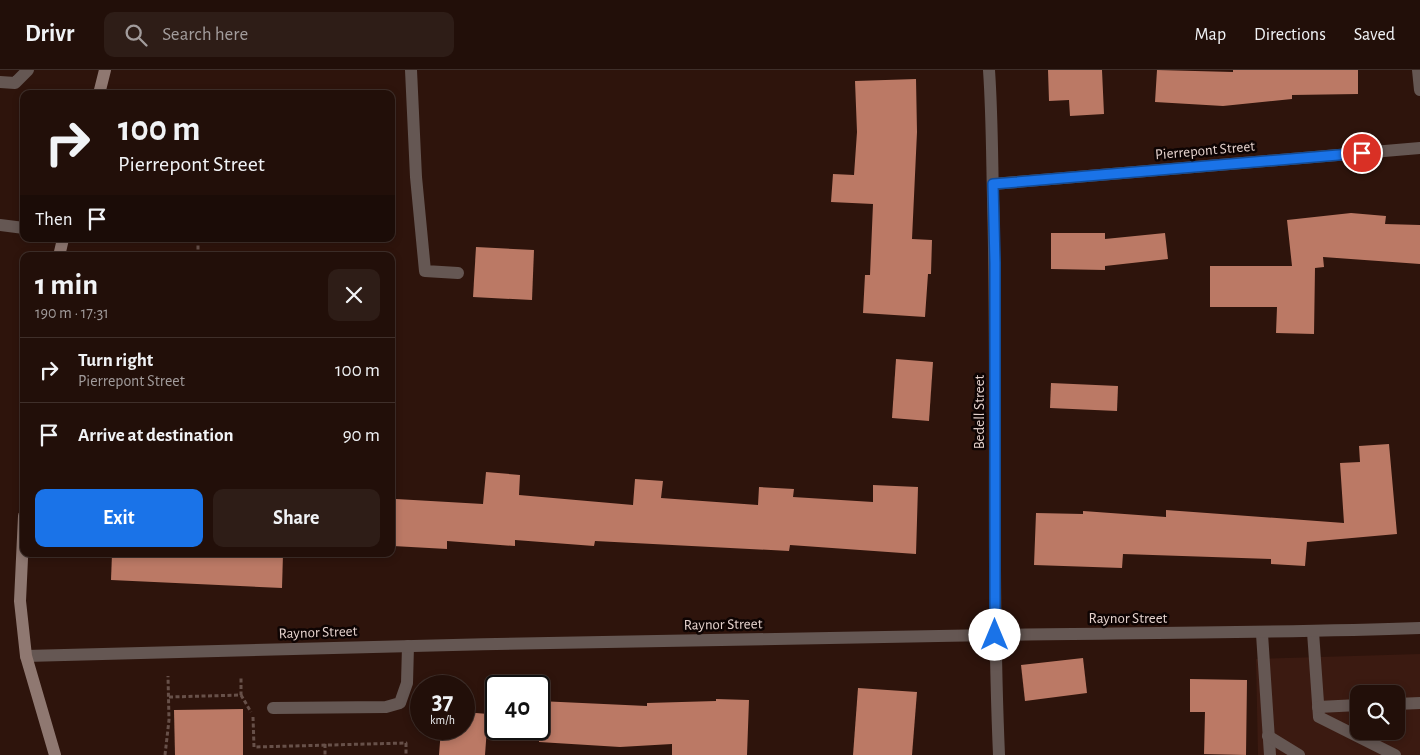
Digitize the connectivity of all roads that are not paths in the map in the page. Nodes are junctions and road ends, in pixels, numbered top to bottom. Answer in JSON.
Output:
{"nodes":[{"id":1,"x":28,"y":70,"type":"edge"},
{"id":2,"x":106,"y":70,"type":"edge"},
{"id":3,"x":411,"y":70,"type":"edge"},
{"id":4,"x":989,"y":70,"type":"edge"},
{"id":5,"x":1418,"y":70,"type":"edge"},
{"id":6,"x":0,"y":82,"type":"edge"},
{"id":7,"x":100,"y":90,"type":"edge"},
{"id":8,"x":1420,"y":90,"type":"edge"},
{"id":9,"x":1420,"y":148,"type":"edge"},
{"id":10,"x":993,"y":184,"type":"junction"},
{"id":11,"x":0,"y":225,"type":"edge"},
{"id":12,"x":20,"y":228,"type":"edge"},
{"id":13,"x":458,"y":273,"type":"dead end"},
{"id":14,"x":22,"y":557,"type":"edge"},
{"id":15,"x":1420,"y":628,"type":"edge"},
{"id":16,"x":1313,"y":632,"type":"junction"},
{"id":17,"x":1262,"y":634,"type":"junction"},
{"id":18,"x":995,"y":635,"type":"junction"},
{"id":19,"x":408,"y":646,"type":"junction"},
{"id":20,"x":26,"y":656,"type":"junction"},
{"id":21,"x":1405,"y":704,"type":"edge"},
{"id":22,"x":1420,"y":704,"type":"edge"},
{"id":23,"x":1350,"y":705,"type":"edge"},
{"id":24,"x":1318,"y":707,"type":"junction"},
{"id":25,"x":273,"y":708,"type":"dead end"},
{"id":26,"x":1268,"y":736,"type":"junction"},
{"id":27,"x":55,"y":755,"type":"edge"},
{"id":28,"x":999,"y":755,"type":"edge"},
{"id":29,"x":1270,"y":755,"type":"edge"},
{"id":30,"x":1300,"y":755,"type":"edge"},
{"id":31,"x":1395,"y":755,"type":"edge"}],
"edges":[{"from":1,"to":6,"type":"street"},
{"from":2,"to":7,"type":"main road"},
{"from":3,"to":13,"type":"street"},
{"from":4,"to":10,"type":"street","name":"Bedell Street"},
{"from":5,"to":8,"type":"street"},
{"from":9,"to":10,"type":"street","name":"Pierrepont Street"},
{"from":10,"to":18,"type":"street","name":"Bedell Street"},
{"from":11,"to":12,"type":"street"},
{"from":14,"to":20,"type":"main road"},
{"from":15,"to":16,"type":"street","name":"Raynor Street"},
{"from":16,"to":17,"type":"street","name":"Raynor Street"},
{"from":16,"to":24,"type":"street"},
{"from":17,"to":18,"type":"street","name":"Raynor Street"},
{"from":17,"to":26,"type":"street"},
{"from":18,"to":19,"type":"street","name":"Raynor Street"},
{"from":18,"to":28,"type":"street","name":"Bedell Street"},
{"from":19,"to":20,"type":"street","name":"Raynor Street"},
{"from":19,"to":25,"type":"street"},
{"from":20,"to":27,"type":"main road"},
{"from":21,"to":22,"type":"street"},
{"from":23,"to":24,"type":"street"},
{"from":24,"to":31,"type":"street"},
{"from":26,"to":29,"type":"street"},
{"from":26,"to":30,"type":"street"}]}
